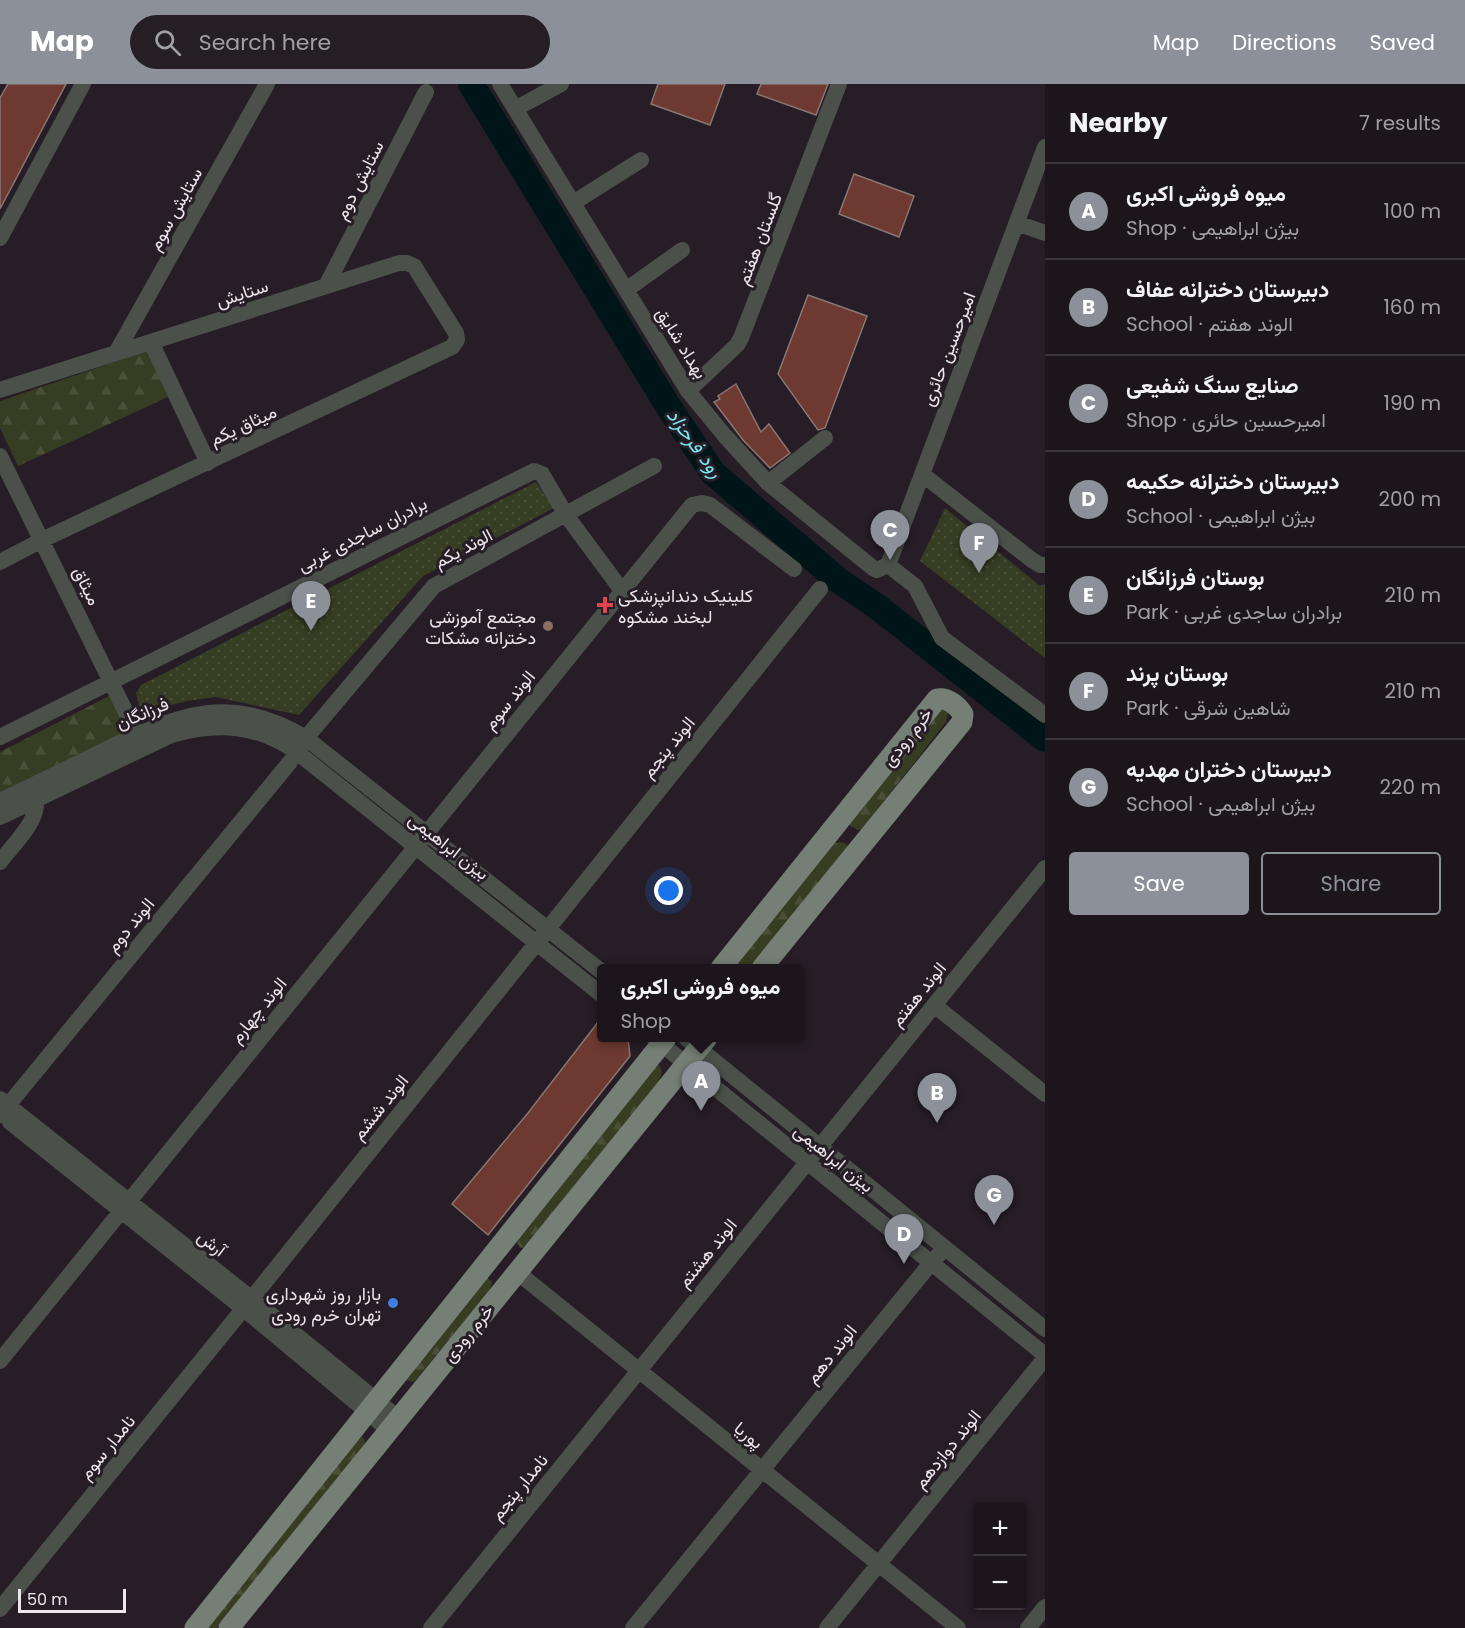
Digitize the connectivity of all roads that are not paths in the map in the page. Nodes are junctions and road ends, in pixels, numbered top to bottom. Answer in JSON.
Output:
{"nodes":[{"id":1,"x":83,"y":84,"type":"edge"},
{"id":2,"x":267,"y":84,"type":"edge"},
{"id":3,"x":500,"y":84,"type":"edge"},
{"id":4,"x":561,"y":84,"type":"edge"},
{"id":5,"x":839,"y":84,"type":"edge"},
{"id":6,"x":426,"y":92,"type":"dead end"},
{"id":7,"x":515,"y":109,"type":"junction"},
{"id":8,"x":1045,"y":147,"type":"edge"},
{"id":9,"x":641,"y":160,"type":"dead end"},
{"id":10,"x":573,"y":204,"type":"junction"},
{"id":11,"x":1017,"y":223,"type":"junction"},
{"id":12,"x":1045,"y":233,"type":"edge"},
{"id":13,"x":0,"y":238,"type":"edge"},
{"id":14,"x":682,"y":250,"type":"dead end"},
{"id":15,"x":326,"y":286,"type":"junction"},
{"id":16,"x":626,"y":290,"type":"junction"},
{"id":17,"x":457,"y":340,"type":"joint"},
{"id":18,"x":151,"y":342,"type":"junction"},
{"id":19,"x":116,"y":353,"type":"junction"},
{"id":20,"x":0,"y":390,"type":"edge"},
{"id":21,"x":688,"y":391,"type":"junction"},
{"id":22,"x":825,"y":438,"type":"dead end"},
{"id":23,"x":0,"y":456,"type":"edge"},
{"id":24,"x":208,"y":463,"type":"junction"},
{"id":25,"x":654,"y":466,"type":"dead end"},
{"id":26,"x":922,"y":474,"type":"junction"},
{"id":27,"x":5,"y":478,"type":"edge"},
{"id":28,"x":768,"y":483,"type":"junction"},
{"id":29,"x":566,"y":515,"type":"junction"},
{"id":30,"x":42,"y":540,"type":"junction"},
{"id":31,"x":0,"y":562,"type":"edge"},
{"id":32,"x":888,"y":565,"type":"junction"},
{"id":33,"x":1045,"y":565,"type":"edge"},
{"id":34,"x":794,"y":569,"type":"dead end"},
{"id":35,"x":820,"y":589,"type":"dead end"},
{"id":36,"x":623,"y":592,"type":"junction"},
{"id":37,"x":112,"y":681,"type":"junction"},
{"id":38,"x":1045,"y":715,"type":"edge"},
{"id":39,"x":0,"y":737,"type":"edge"},
{"id":40,"x":140,"y":741,"type":"junction"},
{"id":41,"x":297,"y":751,"type":"junction"},
{"id":42,"x":34,"y":792,"type":"junction"},
{"id":43,"x":0,"y":801,"type":"edge"},
{"id":44,"x":0,"y":817,"type":"edge"},
{"id":45,"x":837,"y":824,"type":"junction"},
{"id":46,"x":421,"y":839,"type":"junction"},
{"id":47,"x":862,"y":844,"type":"junction"},
{"id":48,"x":0,"y":862,"type":"edge"},
{"id":49,"x":1045,"y":868,"type":"edge"},
{"id":50,"x":542,"y":935,"type":"junction"},
{"id":51,"x":725,"y":964,"type":"edge"},
{"id":52,"x":766,"y":964,"type":"edge"},
{"id":53,"x":597,"y":969,"type":"edge"},
{"id":54,"x":597,"y":989,"type":"edge"},
{"id":55,"x":934,"y":1005,"type":"junction"},
{"id":56,"x":659,"y":1042,"type":"edge"},
{"id":57,"x":670,"y":1042,"type":"edge"},
{"id":58,"x":694,"y":1047,"type":"edge"},
{"id":59,"x":1045,"y":1094,"type":"edge"},
{"id":60,"x":2,"y":1109,"type":"edge"},
{"id":61,"x":820,"y":1145,"type":"junction"},
{"id":62,"x":807,"y":1161,"type":"junction"},
{"id":63,"x":125,"y":1207,"type":"junction"},
{"id":64,"x":945,"y":1248,"type":"junction"},
{"id":65,"x":494,"y":1254,"type":"junction"},
{"id":66,"x":931,"y":1263,"type":"junction"},
{"id":67,"x":517,"y":1272,"type":"junction"},
{"id":68,"x":248,"y":1304,"type":"junction"},
{"id":69,"x":1045,"y":1329,"type":"edge"},
{"id":70,"x":1045,"y":1356,"type":"edge"},
{"id":71,"x":0,"y":1361,"type":"edge"},
{"id":72,"x":638,"y":1371,"type":"junction"},
{"id":73,"x":371,"y":1406,"type":"junction"},
{"id":74,"x":394,"y":1424,"type":"junction"},
{"id":75,"x":761,"y":1470,"type":"junction"},
{"id":76,"x":878,"y":1564,"type":"junction"},
{"id":77,"x":1045,"y":1607,"type":"edge"},
{"id":78,"x":0,"y":1609,"type":"edge"},
{"id":79,"x":195,"y":1628,"type":"edge"},
{"id":80,"x":229,"y":1628,"type":"edge"},
{"id":81,"x":431,"y":1628,"type":"edge"},
{"id":82,"x":633,"y":1628,"type":"edge"},
{"id":83,"x":827,"y":1628,"type":"edge"},
{"id":84,"x":958,"y":1628,"type":"edge"},
{"id":85,"x":1028,"y":1628,"type":"edge"}],
"edges":[{"from":1,"to":13,"type":"street"},
{"from":2,"to":19,"type":"street","name":"ستایش سوم"},
{"from":3,"to":7,"type":"street","name":"بهداد شایق"},
{"from":4,"to":7,"type":"street"},
{"from":5,"to":21,"type":"street","name":"گلستان هفتم"},
{"from":6,"to":15,"type":"street","name":"ستایش دوم"},
{"from":7,"to":10,"type":"street","name":"بهداد شایق"},
{"from":8,"to":11,"type":"street","name":"امیرحسین حائری"},
{"from":9,"to":10,"type":"street"},
{"from":10,"to":16,"type":"street","name":"بهداد شایق"},
{"from":11,"to":12,"type":"street"},
{"from":11,"to":26,"type":"street","name":"امیرحسین حائری"},
{"from":14,"to":16,"type":"street"},
{"from":15,"to":17,"type":"street","name":"ستایش"},
{"from":15,"to":18,"type":"street","name":"ستایش"},
{"from":16,"to":21,"type":"street","name":"بهداد شایق"},
{"from":17,"to":24,"type":"street","name":"میثاق یکم"},
{"from":18,"to":19,"type":"street","name":"ستایش"},
{"from":18,"to":24,"type":"street"},
{"from":19,"to":20,"type":"street","name":"ستایش"},
{"from":21,"to":28,"type":"street","name":"بهداد شایق"},
{"from":22,"to":28,"type":"street"},
{"from":23,"to":27,"type":"street","name":"میثاق"},
{"from":24,"to":30,"type":"street","name":"میثاق یکم"},
{"from":25,"to":29,"type":"street","name":"الوند یکم"},
{"from":26,"to":32,"type":"street","name":"امیرحسین حائری"},
{"from":26,"to":33,"type":"street"},
{"from":27,"to":30,"type":"street","name":"میثاق"},
{"from":28,"to":32,"type":"street","name":"بهداد شایق"},
{"from":29,"to":36,"type":"street"},
{"from":29,"to":37,"type":"street","name":"برادران ساجدی غربی"},
{"from":29,"to":41,"type":"street","name":"الوند یکم"},
{"from":30,"to":31,"type":"street","name":"میثاق یکم"},
{"from":30,"to":37,"type":"street","name":"میثاق"},
{"from":32,"to":38,"type":"street"},
{"from":34,"to":36,"type":"street","name":"الوند سوم"},
{"from":35,"to":50,"type":"street","name":"الوند پنجم"},
{"from":36,"to":46,"type":"street","name":"الوند سوم"},
{"from":37,"to":39,"type":"street","name":"برادران ساجدی غربی"},
{"from":37,"to":40,"type":"street","name":"میثاق"},
{"from":40,"to":41,"type":"street","name":"فرزانگان"},
{"from":40,"to":42,"type":"street","name":"فرزانگان"},
{"from":41,"to":46,"type":"street","name":"بیژن ابراهیمی"},
{"from":41,"to":60,"type":"street","name":"الوند دوم"},
{"from":42,"to":43,"type":"street","name":"فرزانگان"},
{"from":42,"to":44,"type":"street","name":"فرزانگان"},
{"from":42,"to":48,"type":"street"},
{"from":45,"to":47,"type":"main road"},
{"from":45,"to":47,"type":"main road","name":"خرم رودی"},
{"from":45,"to":51,"type":"main road","name":"خرم رودی"},
{"from":46,"to":50,"type":"street","name":"بیژن ابراهیمی"},
{"from":46,"to":63,"type":"street","name":"الوند چهارم"},
{"from":47,"to":52,"type":"main road","name":"خرم رودی"},
{"from":49,"to":55,"type":"street","name":"الوند هفتم"},
{"from":50,"to":53,"type":"street","name":"بیژن ابراهیمی"},
{"from":50,"to":54,"type":"street","name":"بیژن ابراهیمی"},
{"from":50,"to":68,"type":"street","name":"الوند ششم"},
{"from":55,"to":59,"type":"street"},
{"from":55,"to":61,"type":"street","name":"الوند هفتم"},
{"from":56,"to":65,"type":"main road","name":"خرم رودی"},
{"from":57,"to":58,"type":"street","name":"بیژن ابراهیمی"},
{"from":58,"to":61,"type":"street","name":"بیژن ابراهیمی"},
{"from":58,"to":62,"type":"street","name":"بیژن ابراهیمی"},
{"from":58,"to":67,"type":"main road","name":"خرم رودی"},
{"from":60,"to":63,"type":"street","name":"آرش"},
{"from":61,"to":62,"type":"street","name":"الوند هفتم"},
{"from":61,"to":64,"type":"street","name":"بیژن ابراهیمی"},
{"from":62,"to":66,"type":"street","name":"بیژن ابراهیمی"},
{"from":62,"to":72,"type":"street","name":"الوند هشتم"},
{"from":63,"to":68,"type":"street","name":"آرش"},
{"from":63,"to":71,"type":"street","name":"الوند چهارم"},
{"from":64,"to":66,"type":"street","name":"الوند دهم"},
{"from":64,"to":69,"type":"street","name":"بیژن ابراهیمی"},
{"from":65,"to":67,"type":"main road"},
{"from":65,"to":73,"type":"main road","name":"خرم رودی"},
{"from":66,"to":70,"type":"street","name":"بیژن ابراهیمی"},
{"from":66,"to":75,"type":"street","name":"الوند دهم"},
{"from":67,"to":72,"type":"street","name":"پوریا"},
{"from":67,"to":74,"type":"main road","name":"خرم رودی"},
{"from":68,"to":73,"type":"street","name":"آرش"},
{"from":68,"to":78,"type":"street","name":"نامدار سوم"},
{"from":70,"to":76,"type":"street","name":"الوند دوازدهم"},
{"from":72,"to":75,"type":"street","name":"پوریا"},
{"from":72,"to":81,"type":"street","name":"نامدار پنجم"},
{"from":73,"to":74,"type":"street","name":"آرش"},
{"from":73,"to":79,"type":"main road","name":"خرم رودی"},
{"from":74,"to":80,"type":"main road","name":"خرم رودی"},
{"from":75,"to":76,"type":"street","name":"پوریا"},
{"from":75,"to":82,"type":"street","name":"الوند دهم"},
{"from":76,"to":83,"type":"street","name":"الوند دوازدهم"},
{"from":76,"to":84,"type":"street","name":"پوریا"},
{"from":77,"to":85,"type":"street"}]}
